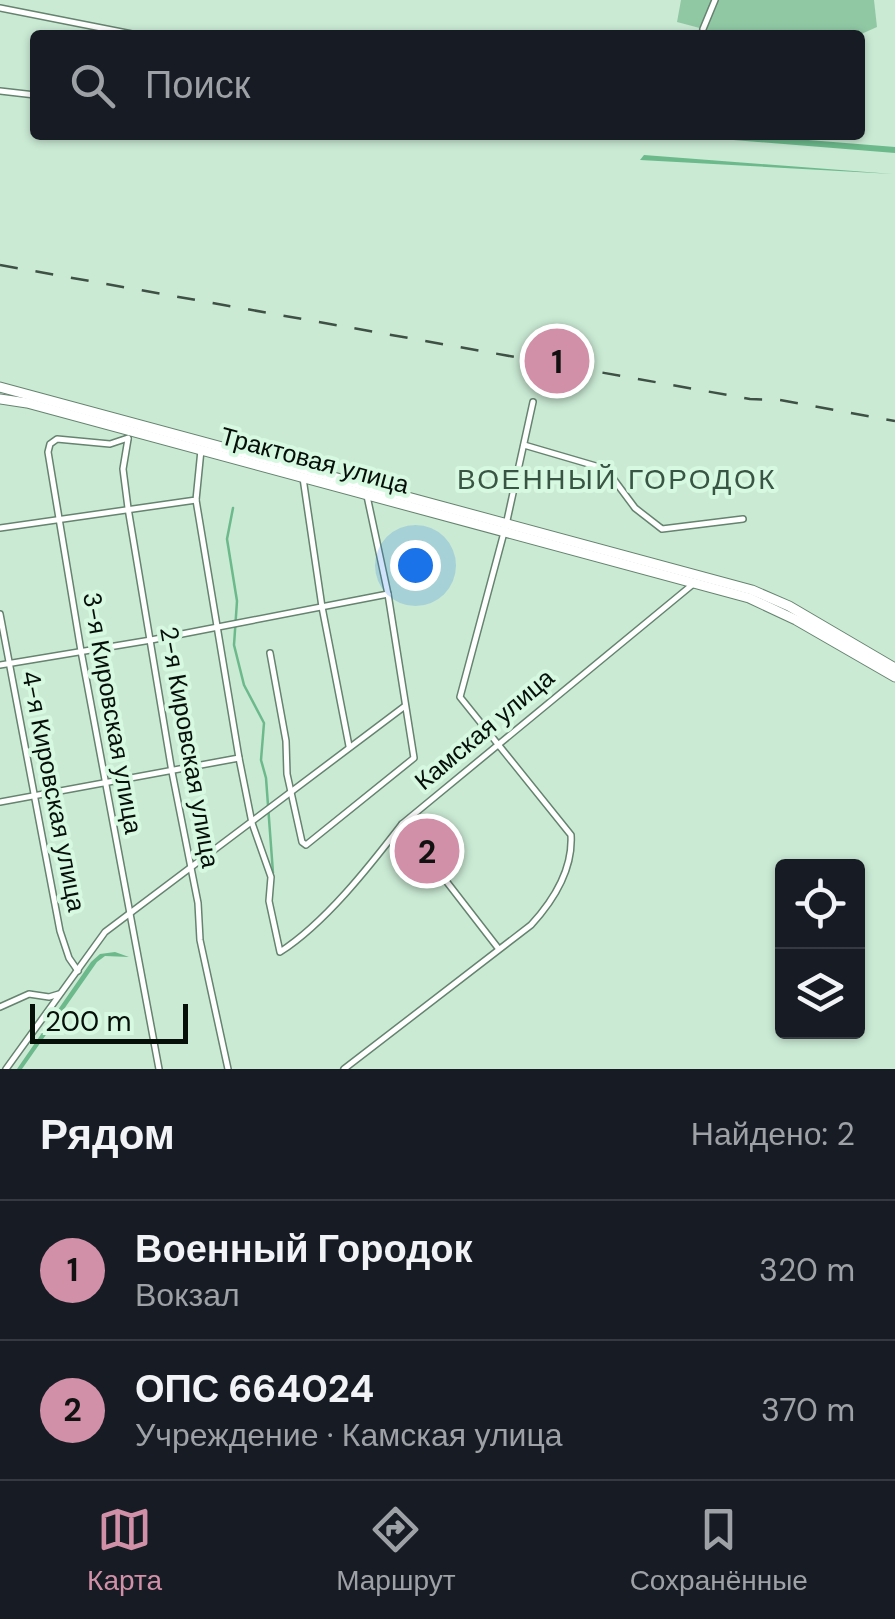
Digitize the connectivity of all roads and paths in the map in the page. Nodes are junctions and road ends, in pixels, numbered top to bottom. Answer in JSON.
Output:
{"nodes":[{"id":1,"x":715,"y":0,"type":"edge"},
{"id":2,"x":0,"y":8,"type":"edge"},
{"id":3,"x":703,"y":29,"type":"dead end"},
{"id":4,"x":112,"y":30,"type":"edge"},
{"id":5,"x":0,"y":91,"type":"edge"},
{"id":6,"x":30,"y":94,"type":"edge"},
{"id":7,"x":0,"y":388,"type":"edge"},
{"id":8,"x":0,"y":399,"type":"edge"},
{"id":9,"x":533,"y":402,"type":"dead end"},
{"id":10,"x":129,"y":434,"type":"junction"},
{"id":11,"x":524,"y":445,"type":"junction"},
{"id":12,"x":202,"y":450,"type":"junction"},
{"id":13,"x":303,"y":478,"type":"junction"},
{"id":14,"x":368,"y":496,"type":"junction"},
{"id":15,"x":196,"y":500,"type":"junction"},
{"id":16,"x":128,"y":508,"type":"junction"},
{"id":17,"x":58,"y":518,"type":"junction"},
{"id":18,"x":743,"y":519,"type":"dead end"},
{"id":19,"x":0,"y":528,"type":"edge"},
{"id":20,"x":505,"y":528,"type":"junction"},
{"id":21,"x":695,"y":583,"type":"junction"},
{"id":22,"x":388,"y":594,"type":"junction"},
{"id":23,"x":322,"y":607,"type":"junction"},
{"id":24,"x":0,"y":614,"type":"edge"},
{"id":25,"x":218,"y":627,"type":"junction"},
{"id":26,"x":151,"y":640,"type":"junction"},
{"id":27,"x":81,"y":651,"type":"junction"},
{"id":28,"x":270,"y":653,"type":"dead end"},
{"id":29,"x":10,"y":663,"type":"junction"},
{"id":30,"x":0,"y":665,"type":"edge"},
{"id":31,"x":895,"y":668,"type":"edge"},
{"id":32,"x":895,"y":677,"type":"edge"},
{"id":33,"x":405,"y":706,"type":"junction"},
{"id":34,"x":497,"y":745,"type":"junction"},
{"id":35,"x":350,"y":747,"type":"junction"},
{"id":36,"x":239,"y":758,"type":"junction"},
{"id":37,"x":172,"y":772,"type":"junction"},
{"id":38,"x":106,"y":783,"type":"junction"},
{"id":39,"x":292,"y":792,"type":"junction"},
{"id":40,"x":36,"y":796,"type":"junction"},
{"id":41,"x":0,"y":802,"type":"edge"},
{"id":42,"x":252,"y":823,"type":"junction"},
{"id":43,"x":402,"y":824,"type":"junction"},
{"id":44,"x":191,"y":869,"type":"junction"},
{"id":45,"x":129,"y":914,"type":"junction"},
{"id":46,"x":498,"y":948,"type":"junction"},
{"id":47,"x":78,"y":971,"type":"junction"},
{"id":48,"x":0,"y":994,"type":"edge"},
{"id":49,"x":62,"y":994,"type":"junction"},
{"id":50,"x":1,"y":1007,"type":"edge"},
{"id":51,"x":6,"y":1069,"type":"edge"},
{"id":52,"x":159,"y":1069,"type":"edge"},
{"id":53,"x":228,"y":1069,"type":"edge"},
{"id":54,"x":344,"y":1069,"type":"edge"}],
"edges":[{"from":1,"to":3,"type":"street"},
{"from":2,"to":4,"type":"street"},
{"from":5,"to":6,"type":"street"},
{"from":7,"to":20,"type":"main road","name":"Трактовая улица"},
{"from":8,"to":10,"type":"main road","name":"Трактовая улица"},
{"from":9,"to":11,"type":"street"},
{"from":10,"to":12,"type":"main road","name":"Трактовая улица"},
{"from":10,"to":16,"type":"street","name":"2-я Кировская улица"},
{"from":10,"to":17,"type":"street","name":"3-я Кировская улица"},
{"from":11,"to":18,"type":"street"},
{"from":11,"to":20,"type":"street"},
{"from":12,"to":13,"type":"main road","name":"Трактовая улица"},
{"from":12,"to":15,"type":"street"},
{"from":13,"to":14,"type":"main road","name":"Трактовая улица"},
{"from":13,"to":23,"type":"street"},
{"from":14,"to":20,"type":"main road","name":"Трактовая улица"},
{"from":14,"to":22,"type":"street"},
{"from":15,"to":16,"type":"street"},
{"from":15,"to":25,"type":"street"},
{"from":16,"to":17,"type":"street"},
{"from":16,"to":26,"type":"street","name":"2-я Кировская улица"},
{"from":17,"to":19,"type":"street"},
{"from":17,"to":27,"type":"street","name":"3-я Кировская улица"},
{"from":20,"to":21,"type":"main road","name":"Трактовая улица"},
{"from":20,"to":31,"type":"main road","name":"Трактовая улица"},
{"from":20,"to":34,"type":"street"},
{"from":21,"to":32,"type":"main road","name":"Трактовая улица"},
{"from":21,"to":34,"type":"street","name":"Камская улица"},
{"from":22,"to":23,"type":"street"},
{"from":22,"to":33,"type":"street"},
{"from":23,"to":25,"type":"street"},
{"from":23,"to":35,"type":"street"},
{"from":24,"to":29,"type":"street","name":"4-я Кировская улица"},
{"from":25,"to":26,"type":"street"},
{"from":25,"to":36,"type":"street"},
{"from":26,"to":27,"type":"street"},
{"from":26,"to":37,"type":"street","name":"2-я Кировская улица"},
{"from":27,"to":29,"type":"street"},
{"from":27,"to":38,"type":"street","name":"3-я Кировская улица"},
{"from":28,"to":39,"type":"street"},
{"from":29,"to":30,"type":"street"},
{"from":29,"to":40,"type":"street","name":"4-я Кировская улица"},
{"from":33,"to":35,"type":"street"},
{"from":33,"to":39,"type":"street"},
{"from":34,"to":43,"type":"street","name":"Камская улица"},
{"from":34,"to":46,"type":"street"},
{"from":35,"to":39,"type":"street"},
{"from":36,"to":37,"type":"street"},
{"from":36,"to":42,"type":"street"},
{"from":37,"to":38,"type":"street"},
{"from":37,"to":44,"type":"street","name":"2-я Кировская улица"},
{"from":38,"to":40,"type":"street"},
{"from":38,"to":45,"type":"street","name":"3-я Кировская улица"},
{"from":39,"to":42,"type":"street"},
{"from":40,"to":41,"type":"street"},
{"from":40,"to":47,"type":"street","name":"4-я Кировская улица"},
{"from":42,"to":43,"type":"street","name":"Камская улица"},
{"from":42,"to":44,"type":"street"},
{"from":43,"to":46,"type":"street"},
{"from":44,"to":45,"type":"street"},
{"from":44,"to":53,"type":"street","name":"2-я Кировская улица"},
{"from":45,"to":47,"type":"street"},
{"from":45,"to":52,"type":"street","name":"3-я Кировская улица"},
{"from":46,"to":54,"type":"street"},
{"from":47,"to":49,"type":"street"},
{"from":48,"to":50,"type":"street"},
{"from":49,"to":50,"type":"street"},
{"from":49,"to":51,"type":"street"}]}
